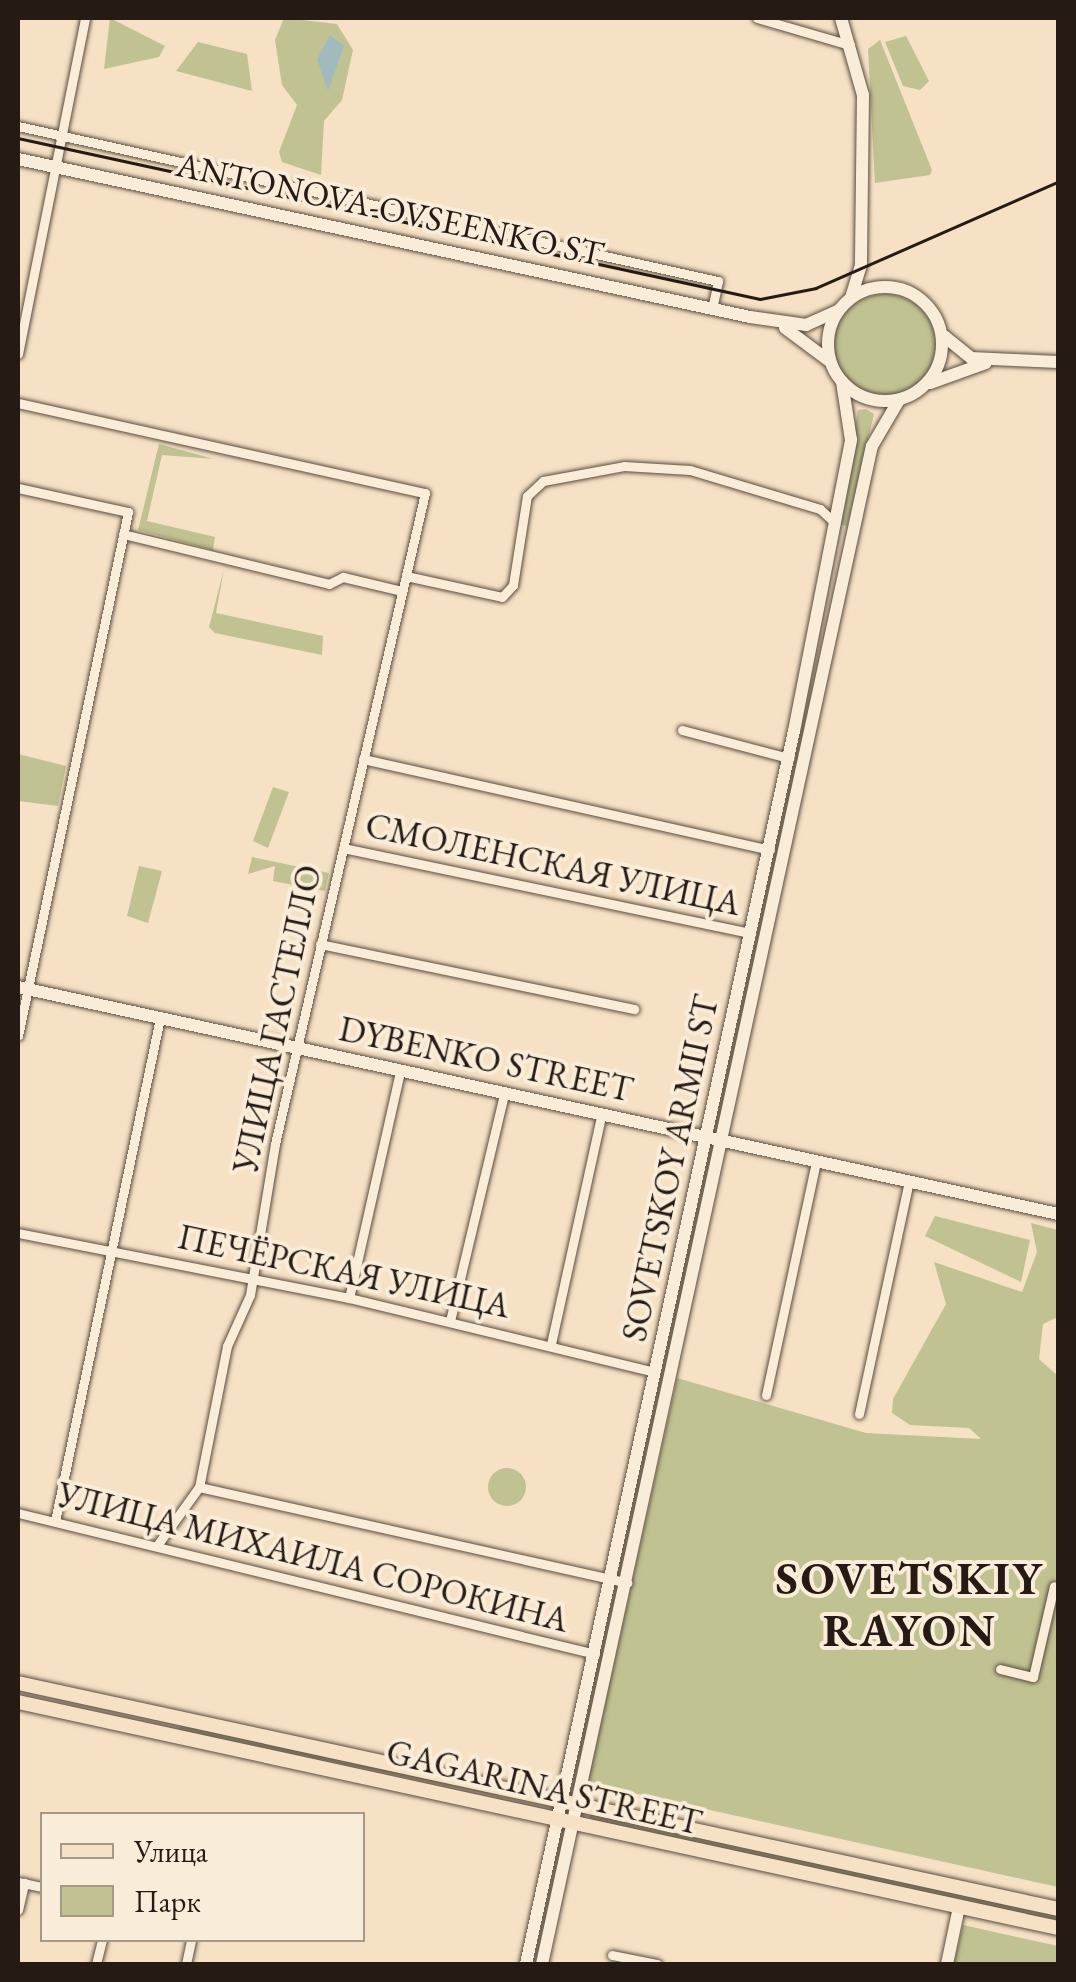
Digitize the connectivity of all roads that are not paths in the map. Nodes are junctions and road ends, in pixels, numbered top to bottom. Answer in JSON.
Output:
{"nodes":[{"id":1,"x":85,"y":18,"type":"edge"},
{"id":2,"x":758,"y":18,"type":"edge"},
{"id":3,"x":841,"y":18,"type":"edge"},
{"id":4,"x":852,"y":45,"type":"junction"},
{"id":5,"x":18,"y":126,"type":"edge"},
{"id":6,"x":60,"y":135,"type":"junction"},
{"id":7,"x":18,"y":159,"type":"edge"},
{"id":8,"x":55,"y":167,"type":"junction"},
{"id":9,"x":861,"y":265,"type":"junction"},
{"id":10,"x":887,"y":287,"type":"junction"},
{"id":11,"x":851,"y":298,"type":"junction"},
{"id":12,"x":712,"y":309,"type":"junction"},
{"id":13,"x":838,"y":311,"type":"junction"},
{"id":14,"x":750,"y":317,"type":"junction"},
{"id":15,"x":939,"y":324,"type":"junction"},
{"id":16,"x":18,"y":354,"type":"edge"},
{"id":17,"x":993,"y":362,"type":"junction"},
{"id":18,"x":1058,"y":362,"type":"edge"},
{"id":19,"x":833,"y":369,"type":"junction"},
{"id":20,"x":842,"y":382,"type":"junction"},
{"id":21,"x":927,"y":384,"type":"junction"},
{"id":22,"x":899,"y":400,"type":"junction"},
{"id":23,"x":18,"y":404,"type":"edge"},
{"id":24,"x":18,"y":488,"type":"edge"},
{"id":25,"x":835,"y":523,"type":"junction"},
{"id":26,"x":122,"y":534,"type":"junction"},
{"id":27,"x":406,"y":576,"type":"junction"},
{"id":28,"x":402,"y":591,"type":"junction"},
{"id":29,"x":814,"y":631,"type":"junction"},
{"id":30,"x":830,"y":633,"type":"junction"},
{"id":31,"x":682,"y":730,"type":"dead end"},
{"id":32,"x":364,"y":759,"type":"junction"},
{"id":33,"x":796,"y":759,"type":"junction"},
{"id":34,"x":343,"y":848,"type":"junction"},
{"id":35,"x":770,"y":850,"type":"junction"},
{"id":36,"x":752,"y":933,"type":"junction"},
{"id":37,"x":320,"y":944,"type":"junction"},
{"id":38,"x":23,"y":988,"type":"edge"},
{"id":39,"x":634,"y":1009,"type":"dead end"},
{"id":40,"x":160,"y":1018,"type":"junction"},
{"id":41,"x":18,"y":1036,"type":"edge"},
{"id":42,"x":298,"y":1048,"type":"junction"},
{"id":43,"x":400,"y":1071,"type":"junction"},
{"id":44,"x":504,"y":1094,"type":"junction"},
{"id":45,"x":601,"y":1116,"type":"junction"},
{"id":46,"x":713,"y":1140,"type":"junction"},
{"id":47,"x":816,"y":1161,"type":"junction"},
{"id":48,"x":909,"y":1181,"type":"junction"},
{"id":49,"x":1058,"y":1214,"type":"edge"},
{"id":50,"x":18,"y":1233,"type":"edge"},
{"id":51,"x":108,"y":1249,"type":"junction"},
{"id":52,"x":252,"y":1280,"type":"junction"},
{"id":53,"x":350,"y":1298,"type":"junction"},
{"id":54,"x":450,"y":1321,"type":"junction"},
{"id":55,"x":551,"y":1344,"type":"junction"},
{"id":56,"x":656,"y":1372,"type":"junction"},
{"id":57,"x":672,"y":1376,"type":"junction"},
{"id":58,"x":766,"y":1395,"type":"dead end"},
{"id":59,"x":859,"y":1414,"type":"dead end"},
{"id":60,"x":199,"y":1487,"type":"junction"},
{"id":61,"x":18,"y":1513,"type":"edge"},
{"id":62,"x":55,"y":1522,"type":"junction"},
{"id":63,"x":158,"y":1544,"type":"junction"},
{"id":64,"x":611,"y":1580,"type":"junction"},
{"id":65,"x":627,"y":1583,"type":"junction"},
{"id":66,"x":1054,"y":1586,"type":"dead end"},
{"id":67,"x":594,"y":1654,"type":"junction"},
{"id":68,"x":1000,"y":1668,"type":"dead end"},
{"id":69,"x":18,"y":1683,"type":"edge"},
{"id":70,"x":18,"y":1702,"type":"edge"},
{"id":71,"x":508,"y":1788,"type":"junction"},
{"id":72,"x":562,"y":1799,"type":"junction"},
{"id":73,"x":579,"y":1803,"type":"junction"},
{"id":74,"x":503,"y":1808,"type":"junction"},
{"id":75,"x":557,"y":1820,"type":"junction"},
{"id":76,"x":574,"y":1824,"type":"junction"},
{"id":77,"x":21,"y":1883,"type":"edge"},
{"id":78,"x":960,"y":1907,"type":"junction"},
{"id":79,"x":1058,"y":1909,"type":"edge"},
{"id":80,"x":18,"y":1910,"type":"edge"},
{"id":81,"x":1058,"y":1928,"type":"edge"},
{"id":82,"x":612,"y":1955,"type":"dead end"},
{"id":83,"x":526,"y":1964,"type":"edge"},
{"id":84,"x":542,"y":1964,"type":"edge"},
{"id":85,"x":657,"y":1964,"type":"edge"},
{"id":86,"x":946,"y":1964,"type":"edge"}],
"edges":[{"from":1,"to":6,"type":"street"},
{"from":2,"to":4,"type":"street"},
{"from":3,"to":4,"type":"main road"},
{"from":4,"to":9,"type":"main road"},
{"from":5,"to":6,"type":"street"},
{"from":6,"to":8,"type":"street"},
{"from":6,"to":12,"type":"street"},
{"from":7,"to":8,"type":"main road","name":"ANTONOVA-OVSEENKO ST"},
{"from":8,"to":12,"type":"main road","name":"ANTONOVA-OVSEENKO ST"},
{"from":8,"to":16,"type":"street"},
{"from":9,"to":10,"type":"main road"},
{"from":9,"to":11,"type":"main road"},
{"from":10,"to":11,"type":"main road"},
{"from":10,"to":15,"type":"main road"},
{"from":11,"to":13,"type":"main road"},
{"from":12,"to":14,"type":"main road","name":"ANTONOVA-OVSEENKO ST"},
{"from":13,"to":14,"type":"main road","name":"ANTONOVA-OVSEENKO ST"},
{"from":13,"to":19,"type":"main road"},
{"from":14,"to":19,"type":"main road","name":"ANTONOVA-OVSEENKO ST"},
{"from":15,"to":17,"type":"main road"},
{"from":15,"to":21,"type":"main road"},
{"from":17,"to":18,"type":"main road"},
{"from":17,"to":21,"type":"main road"},
{"from":19,"to":20,"type":"main road"},
{"from":20,"to":22,"type":"main road"},
{"from":20,"to":25,"type":"main road","name":"SOVETSKOY ARMII ST"},
{"from":21,"to":22,"type":"main road"},
{"from":22,"to":30,"type":"main road","name":"SOVETSKOY ARMII ST"},
{"from":23,"to":27,"type":"street","name":"УЛИЦА ГАСТЕЛЛО"},
{"from":24,"to":26,"type":"street"},
{"from":25,"to":27,"type":"street"},
{"from":25,"to":29,"type":"main road","name":"SOVETSKOY ARMII ST"},
{"from":26,"to":28,"type":"street"},
{"from":26,"to":38,"type":"street"},
{"from":27,"to":28,"type":"street","name":"УЛИЦА ГАСТЕЛЛО"},
{"from":28,"to":32,"type":"street","name":"УЛИЦА ГАСТЕЛЛО"},
{"from":29,"to":30,"type":"main road"},
{"from":29,"to":33,"type":"main road","name":"SOVETSKOY ARMII ST"},
{"from":30,"to":33,"type":"main road","name":"SOVETSKOY ARMII ST"},
{"from":31,"to":33,"type":"street"},
{"from":32,"to":34,"type":"street","name":"УЛИЦА ГАСТЕЛЛО"},
{"from":32,"to":35,"type":"street"},
{"from":33,"to":35,"type":"main road","name":"SOVETSKOY ARMII ST"},
{"from":33,"to":46,"type":"main road","name":"SOVETSKOY ARMII ST"},
{"from":34,"to":36,"type":"street","name":"СМОЛЕНСКАЯ УЛИЦА"},
{"from":34,"to":37,"type":"street","name":"УЛИЦА ГАСТЕЛЛО"},
{"from":35,"to":36,"type":"main road","name":"SOVETSKOY ARMII ST"},
{"from":36,"to":46,"type":"main road","name":"SOVETSKOY ARMII ST"},
{"from":37,"to":39,"type":"street"},
{"from":37,"to":42,"type":"street","name":"УЛИЦА ГАСТЕЛЛО"},
{"from":38,"to":40,"type":"main road","name":"DYBENKO STREET"},
{"from":38,"to":41,"type":"street"},
{"from":40,"to":42,"type":"main road","name":"DYBENKO STREET"},
{"from":40,"to":51,"type":"street"},
{"from":42,"to":43,"type":"main road","name":"DYBENKO STREET"},
{"from":42,"to":52,"type":"street","name":"УЛИЦА ГАСТЕЛЛО"},
{"from":43,"to":44,"type":"main road","name":"DYBENKO STREET"},
{"from":43,"to":53,"type":"street"},
{"from":44,"to":45,"type":"main road","name":"DYBENKO STREET"},
{"from":44,"to":54,"type":"street"},
{"from":45,"to":46,"type":"main road","name":"DYBENKO STREET"},
{"from":45,"to":55,"type":"street"},
{"from":46,"to":47,"type":"main road","name":"DYBENKO STREET"},
{"from":46,"to":56,"type":"main road","name":"SOVETSKOY ARMII ST"},
{"from":46,"to":57,"type":"main road","name":"SOVETSKOY ARMII ST"},
{"from":47,"to":48,"type":"main road","name":"DYBENKO STREET"},
{"from":47,"to":58,"type":"street"},
{"from":48,"to":49,"type":"main road","name":"DYBENKO STREET"},
{"from":48,"to":59,"type":"street"},
{"from":50,"to":51,"type":"street","name":"ПЕЧЁРСКАЯ УЛИЦА"},
{"from":51,"to":52,"type":"street","name":"ПЕЧЁРСКАЯ УЛИЦА"},
{"from":51,"to":62,"type":"street"},
{"from":52,"to":53,"type":"street","name":"ПЕЧЁРСКАЯ УЛИЦА"},
{"from":52,"to":60,"type":"street","name":"УЛИЦА ГАСТЕЛЛО"},
{"from":53,"to":54,"type":"street","name":"ПЕЧЁРСКАЯ УЛИЦА"},
{"from":54,"to":55,"type":"street","name":"ПЕЧЁРСКАЯ УЛИЦА"},
{"from":55,"to":56,"type":"street","name":"ПЕЧЁРСКАЯ УЛИЦА"},
{"from":56,"to":57,"type":"main road"},
{"from":56,"to":64,"type":"main road","name":"SOVETSKOY ARMII ST"},
{"from":57,"to":65,"type":"main road","name":"SOVETSKOY ARMII ST"},
{"from":60,"to":63,"type":"street","name":"УЛИЦА ГАСТЕЛЛО"},
{"from":60,"to":64,"type":"street"},
{"from":61,"to":62,"type":"street","name":"УЛИЦА МИХАИЛА СОРОКИНА"},
{"from":62,"to":63,"type":"street","name":"УЛИЦА МИХАИЛА СОРОКИНА"},
{"from":63,"to":67,"type":"street","name":"УЛИЦА МИХАИЛА СОРОКИНА"},
{"from":64,"to":65,"type":"street"},
{"from":64,"to":67,"type":"main road","name":"SOVETSKOY ARMII ST"},
{"from":65,"to":73,"type":"main road","name":"SOVETSKOY ARMII ST"},
{"from":66,"to":68,"type":"street"},
{"from":67,"to":72,"type":"main road","name":"SOVETSKOY ARMII ST"},
{"from":69,"to":71,"type":"main road","name":"GAGARINA STREET"},
{"from":70,"to":74,"type":"main road","name":"GAGARINA STREET"},
{"from":71,"to":72,"type":"main road","name":"GAGARINA STREET"},
{"from":71,"to":74,"type":"main road"},
{"from":72,"to":73,"type":"main road","name":"GAGARINA STREET"},
{"from":72,"to":75,"type":"main road","name":"SOVETSKOY ARMII ST"},
{"from":73,"to":76,"type":"main road","name":"SOVETSKOY ARMII ST"},
{"from":73,"to":79,"type":"main road","name":"GAGARINA STREET"},
{"from":74,"to":75,"type":"main road","name":"GAGARINA STREET"},
{"from":75,"to":76,"type":"main road","name":"GAGARINA STREET"},
{"from":75,"to":83,"type":"main road","name":"SOVETSKOY ARMII ST"},
{"from":76,"to":78,"type":"main road","name":"GAGARINA STREET"},
{"from":76,"to":84,"type":"main road","name":"SOVETSKOY ARMII ST"},
{"from":77,"to":80,"type":"street"},
{"from":78,"to":81,"type":"main road","name":"GAGARINA STREET"},
{"from":78,"to":86,"type":"main road"},
{"from":82,"to":85,"type":"street"}]}
